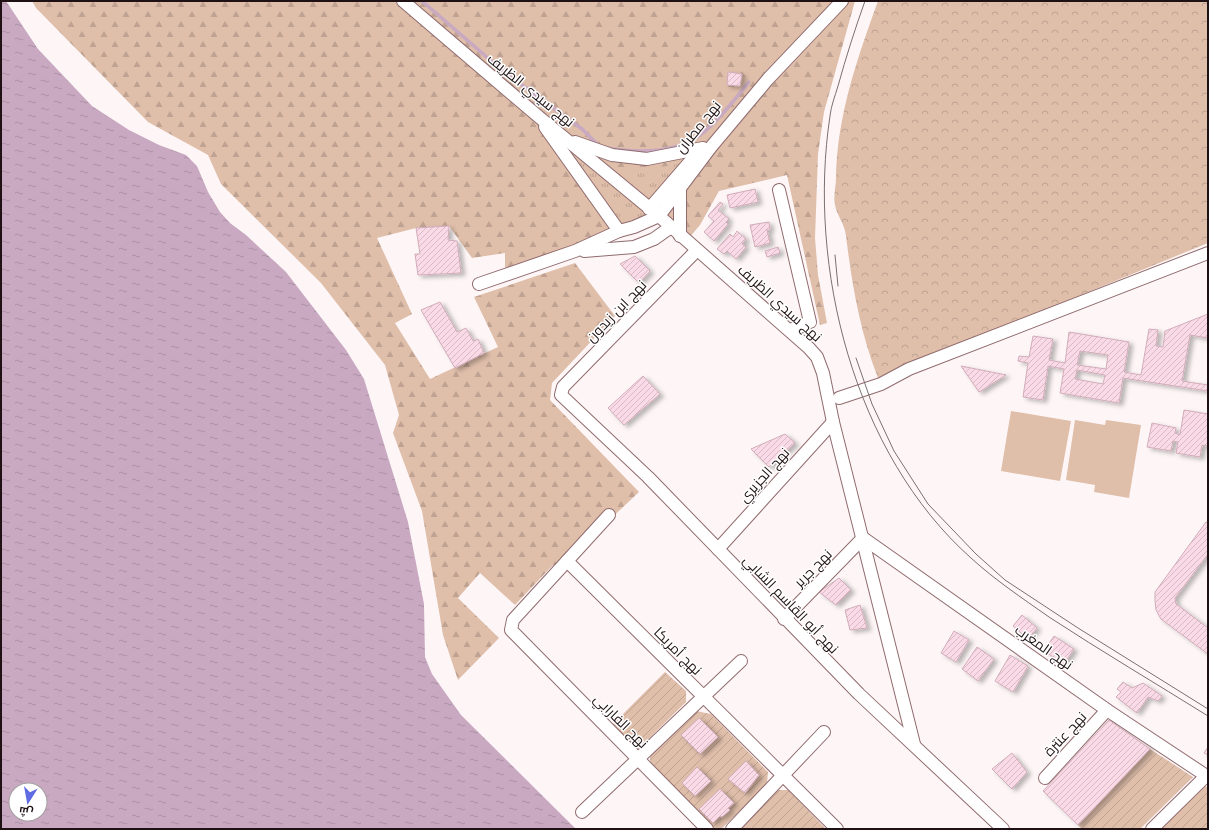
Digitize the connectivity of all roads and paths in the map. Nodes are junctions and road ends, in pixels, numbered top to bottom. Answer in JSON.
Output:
{"nodes":[{"id":1,"x":403,"y":1,"type":"edge"},
{"id":2,"x":834,"y":1,"type":"edge"},
{"id":3,"x":842,"y":1,"type":"edge"},
{"id":4,"x":773,"y":68,"type":"junction"},
{"id":5,"x":539,"y":117,"type":"junction"},
{"id":6,"x":569,"y":140,"type":"junction"},
{"id":7,"x":703,"y":148,"type":"junction"},
{"id":8,"x":680,"y":190,"type":"junction"},
{"id":9,"x":779,"y":190,"type":"dead end"},
{"id":10,"x":654,"y":212,"type":"junction"},
{"id":11,"x":671,"y":227,"type":"junction"},
{"id":12,"x":619,"y":231,"type":"junction"},
{"id":13,"x":680,"y":236,"type":"junction"},
{"id":14,"x":696,"y":250,"type":"junction"},
{"id":15,"x":575,"y":251,"type":"junction"},
{"id":16,"x":1208,"y":253,"type":"edge"},
{"id":17,"x":479,"y":284,"type":"dead end"},
{"id":18,"x":790,"y":330,"type":"junction"},
{"id":19,"x":561,"y":395,"type":"joint"},
{"id":20,"x":839,"y":398,"type":"dead end"},
{"id":21,"x":833,"y":422,"type":"junction"},
{"id":22,"x":609,"y":515,"type":"dead end"},
{"id":23,"x":863,"y":538,"type":"junction"},
{"id":24,"x":718,"y":549,"type":"junction"},
{"id":25,"x":567,"y":561,"type":"junction"},
{"id":26,"x":784,"y":619,"type":"junction"},
{"id":27,"x":741,"y":661,"type":"dead end"},
{"id":28,"x":702,"y":696,"type":"junction"},
{"id":29,"x":1107,"y":710,"type":"junction"},
{"id":30,"x":824,"y":732,"type":"dead end"},
{"id":31,"x":914,"y":744,"type":"junction"},
{"id":32,"x":638,"y":759,"type":"junction"},
{"id":33,"x":783,"y":776,"type":"junction"},
{"id":34,"x":1207,"y":777,"type":"edge"},
{"id":35,"x":1045,"y":778,"type":"dead end"},
{"id":36,"x":582,"y":812,"type":"dead end"},
{"id":37,"x":707,"y":829,"type":"edge"},
{"id":38,"x":732,"y":829,"type":"edge"},
{"id":39,"x":837,"y":829,"type":"edge"},
{"id":40,"x":1003,"y":829,"type":"edge"},
{"id":41,"x":1152,"y":829,"type":"edge"}],
"edges":[{"from":1,"to":5,"type":"street","name":"نهج سيدي الظريف"},
{"from":2,"to":4,"type":"street"},
{"from":3,"to":4,"type":"street"},
{"from":4,"to":7,"type":"street","name":"نهج مطران"},
{"from":4,"to":8,"type":"street","name":"نهج مطران"},
{"from":5,"to":6,"type":"street","name":"نهج سيدي الظريف"},
{"from":5,"to":12,"type":"street"},
{"from":6,"to":7,"type":"street"},
{"from":6,"to":10,"type":"street","name":"نهج سيدي الظريف"},
{"from":7,"to":10,"type":"street","name":"نهج مطران"},
{"from":8,"to":10,"type":"street","name":"نهج مطران"},
{"from":8,"to":13,"type":"street"},
{"from":9,"to":18,"type":"street"},
{"from":10,"to":11,"type":"street","name":"نهج سيدي الظريف"},
{"from":10,"to":12,"type":"street"},
{"from":11,"to":13,"type":"street","name":"نهج سيدي الظريف"},
{"from":11,"to":15,"type":"street"},
{"from":12,"to":15,"type":"street"},
{"from":13,"to":14,"type":"street","name":"نهج سيدي الظريف"},
{"from":14,"to":18,"type":"street","name":"نهج سيدي الظريف"},
{"from":14,"to":19,"type":"street","name":"نهج ابن زيدون"},
{"from":15,"to":17,"type":"street"},
{"from":16,"to":20,"type":"street"},
{"from":18,"to":21,"type":"street","name":"نهج سيدي الظريف"},
{"from":19,"to":24,"type":"street","name":"نهج أبو القاسم الشابي"},
{"from":21,"to":23,"type":"street","name":"نهج سيدي الظريف"},
{"from":21,"to":24,"type":"street","name":"نهج الجزيري"},
{"from":22,"to":25,"type":"street"},
{"from":23,"to":26,"type":"street","name":"نهج جرير"},
{"from":23,"to":29,"type":"street","name":"نهج المغرب"},
{"from":23,"to":31,"type":"street","name":"نهج سيدي الظريف"},
{"from":24,"to":26,"type":"street","name":"نهج أبو القاسم الشابي"},
{"from":25,"to":28,"type":"street","name":"نهج أمريكا"},
{"from":25,"to":32,"type":"street","name":"نهج الفارابي"},
{"from":26,"to":31,"type":"street","name":"نهج أبو القاسم الشابي"},
{"from":27,"to":28,"type":"street"},
{"from":28,"to":32,"type":"street"},
{"from":28,"to":33,"type":"street","name":"نهج أمريكا"},
{"from":29,"to":34,"type":"street","name":"نهج المغرب"},
{"from":29,"to":35,"type":"street","name":"نهج عنترة"},
{"from":30,"to":33,"type":"street"},
{"from":31,"to":40,"type":"street","name":"نهج أبو القاسم الشابي"},
{"from":32,"to":36,"type":"street"},
{"from":32,"to":37,"type":"street","name":"نهج الفارابي"},
{"from":33,"to":38,"type":"street"},
{"from":33,"to":39,"type":"street","name":"نهج أمريكا"},
{"from":34,"to":41,"type":"street"}]}
